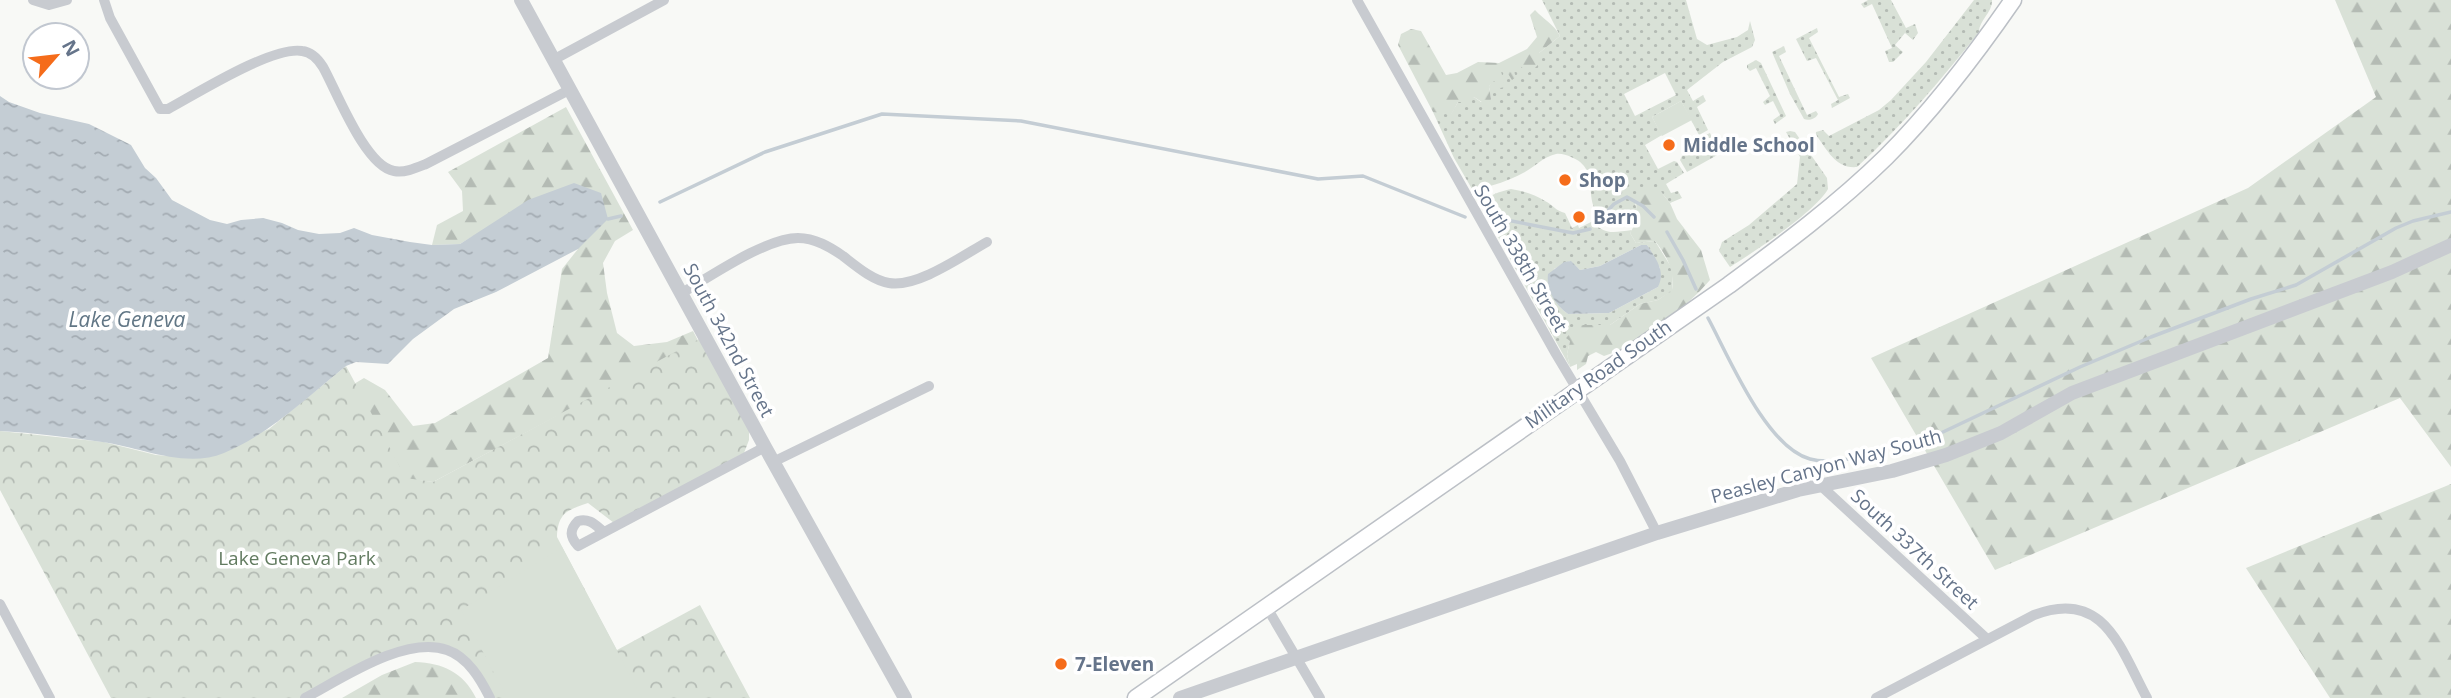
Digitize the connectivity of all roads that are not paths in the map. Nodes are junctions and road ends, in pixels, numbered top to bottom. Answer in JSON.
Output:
{"nodes":[{"id":1,"x":33,"y":0,"type":"edge"},
{"id":2,"x":67,"y":0,"type":"edge"},
{"id":3,"x":104,"y":0,"type":"edge"},
{"id":4,"x":521,"y":0,"type":"edge"},
{"id":5,"x":663,"y":0,"type":"edge"},
{"id":6,"x":1357,"y":0,"type":"edge"},
{"id":7,"x":2013,"y":0,"type":"edge"},
{"id":8,"x":553,"y":60,"type":"junction"},
{"id":9,"x":569,"y":90,"type":"junction"},
{"id":10,"x":987,"y":242,"type":"dead end"},
{"id":11,"x":2451,"y":246,"type":"edge"},
{"id":12,"x":2451,"y":255,"type":"edge"},
{"id":13,"x":2392,"y":272,"type":"junction"},
{"id":14,"x":682,"y":293,"type":"junction"},
{"id":15,"x":929,"y":386,"type":"dead end"},
{"id":16,"x":1576,"y":389,"type":"junction"},
{"id":17,"x":765,"y":447,"type":"junction"},
{"id":18,"x":774,"y":462,"type":"junction"},
{"id":19,"x":1819,"y":484,"type":"junction"},
{"id":20,"x":604,"y":532,"type":"dead end"},
{"id":21,"x":1657,"y":533,"type":"junction"},
{"id":22,"x":0,"y":604,"type":"edge"},
{"id":23,"x":1266,"y":606,"type":"junction"},
{"id":24,"x":1987,"y":639,"type":"junction"},
{"id":25,"x":1298,"y":658,"type":"junction"},
{"id":26,"x":1142,"y":696,"type":"edge"},
{"id":27,"x":50,"y":698,"type":"edge"},
{"id":28,"x":304,"y":698,"type":"edge"},
{"id":29,"x":491,"y":698,"type":"edge"},
{"id":30,"x":905,"y":698,"type":"edge"},
{"id":31,"x":1180,"y":698,"type":"edge"},
{"id":32,"x":1320,"y":698,"type":"edge"},
{"id":33,"x":1876,"y":698,"type":"edge"},
{"id":34,"x":2147,"y":698,"type":"edge"}],
"edges":[{"from":1,"to":2,"type":"street"},
{"from":3,"to":9,"type":"street"},
{"from":4,"to":8,"type":"street","name":"South 342nd Street"},
{"from":5,"to":8,"type":"street"},
{"from":6,"to":16,"type":"street","name":"South 338th Street"},
{"from":7,"to":16,"type":"main road","name":"Military Road South"},
{"from":8,"to":9,"type":"street","name":"South 342nd Street"},
{"from":9,"to":14,"type":"street","name":"South 342nd Street"},
{"from":10,"to":14,"type":"street"},
{"from":11,"to":13,"type":"street","name":"Peasley Canyon Way South"},
{"from":12,"to":13,"type":"street","name":"Peasley Canyon Way South"},
{"from":13,"to":19,"type":"street","name":"Peasley Canyon Way South"},
{"from":14,"to":17,"type":"street","name":"South 342nd Street"},
{"from":15,"to":18,"type":"street"},
{"from":16,"to":21,"type":"street","name":"South 338th Street"},
{"from":16,"to":23,"type":"main road","name":"Military Road South"},
{"from":17,"to":18,"type":"street","name":"South 342nd Street"},
{"from":17,"to":20,"type":"street"},
{"from":18,"to":30,"type":"street","name":"South 342nd Street"},
{"from":19,"to":21,"type":"street","name":"Peasley Canyon Way South"},
{"from":19,"to":24,"type":"street","name":"South 337th Street"},
{"from":21,"to":25,"type":"street","name":"Peasley Canyon Way South"},
{"from":22,"to":27,"type":"street"},
{"from":23,"to":25,"type":"street"},
{"from":23,"to":26,"type":"main road","name":"Military Road South"},
{"from":24,"to":33,"type":"street"},
{"from":24,"to":34,"type":"street"},
{"from":25,"to":31,"type":"street","name":"Peasley Canyon Way South"},
{"from":25,"to":32,"type":"street"},
{"from":28,"to":29,"type":"street"}]}
